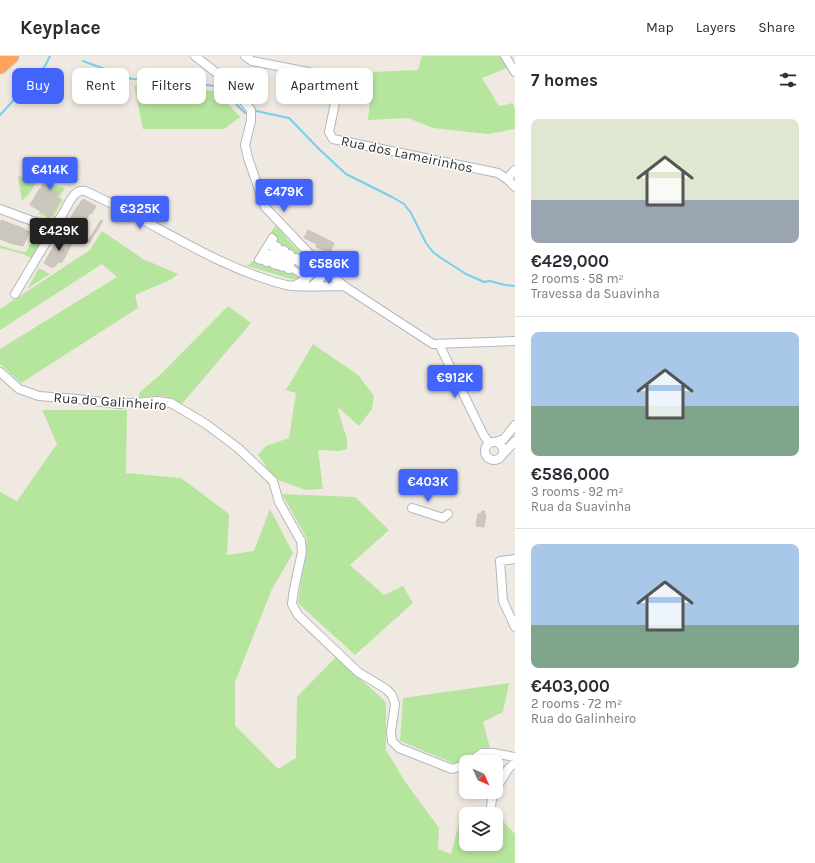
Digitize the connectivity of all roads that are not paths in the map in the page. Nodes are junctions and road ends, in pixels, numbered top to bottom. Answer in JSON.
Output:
{"nodes":[{"id":1,"x":195,"y":56,"type":"edge"},
{"id":2,"x":245,"y":56,"type":"edge"},
{"id":3,"x":505,"y":56,"type":"edge"},
{"id":4,"x":515,"y":72,"type":"edge"},
{"id":5,"x":515,"y":170,"type":"edge"},
{"id":6,"x":507,"y":179,"type":"junction"},
{"id":7,"x":515,"y":187,"type":"edge"},
{"id":8,"x":0,"y":209,"type":"edge"},
{"id":9,"x":52,"y":224,"type":"junction"},
{"id":10,"x":313,"y":257,"type":"junction"},
{"id":11,"x":324,"y":268,"type":"junction"},
{"id":12,"x":307,"y":274,"type":"junction"},
{"id":13,"x":294,"y":285,"type":"junction"},
{"id":14,"x":311,"y":286,"type":"junction"},
{"id":15,"x":344,"y":286,"type":"junction"},
{"id":16,"x":15,"y":294,"type":"dead end"},
{"id":17,"x":515,"y":341,"type":"edge"},
{"id":18,"x":439,"y":344,"type":"junction"},
{"id":19,"x":0,"y":372,"type":"edge"},
{"id":20,"x":515,"y":425,"type":"edge"},
{"id":21,"x":515,"y":431,"type":"edge"},
{"id":22,"x":495,"y":442,"type":"junction"},
{"id":23,"x":515,"y":442,"type":"edge"},
{"id":24,"x":502,"y":455,"type":"junction"},
{"id":25,"x":412,"y":508,"type":"dead end"},
{"id":26,"x":448,"y":514,"type":"dead end"},
{"id":27,"x":515,"y":559,"type":"edge"},
{"id":28,"x":515,"y":627,"type":"edge"},
{"id":29,"x":479,"y":755,"type":"edge"},
{"id":30,"x":515,"y":757,"type":"edge"},
{"id":31,"x":515,"y":763,"type":"edge"},
{"id":32,"x":459,"y":766,"type":"edge"},
{"id":33,"x":503,"y":777,"type":"edge"}],
"edges":[{"from":1,"to":10,"type":"street"},
{"from":2,"to":6,"type":"street","name":"Rua dos Lameirinhos"},
{"from":3,"to":4,"type":"street"},
{"from":5,"to":6,"type":"street"},
{"from":6,"to":7,"type":"street"},
{"from":8,"to":9,"type":"street"},
{"from":9,"to":13,"type":"street"},
{"from":9,"to":16,"type":"street"},
{"from":10,"to":11,"type":"street"},
{"from":10,"to":12,"type":"street"},
{"from":11,"to":12,"type":"street"},
{"from":11,"to":14,"type":"street"},
{"from":11,"to":15,"type":"street"},
{"from":12,"to":12,"type":"street"},
{"from":12,"to":13,"type":"street"},
{"from":13,"to":14,"type":"street"},
{"from":14,"to":15,"type":"street"},
{"from":15,"to":18,"type":"street"},
{"from":17,"to":18,"type":"street"},
{"from":18,"to":22,"type":"street"},
{"from":19,"to":32,"type":"street","name":"Rua do Galinheiro"},
{"from":20,"to":22,"type":"street"},
{"from":21,"to":22,"type":"street"},
{"from":22,"to":24,"type":"street"},
{"from":22,"to":24,"type":"street"},
{"from":23,"to":24,"type":"street"},
{"from":25,"to":26,"type":"street"},
{"from":27,"to":28,"type":"street"},
{"from":29,"to":30,"type":"street"},
{"from":31,"to":33,"type":"street"}]}
